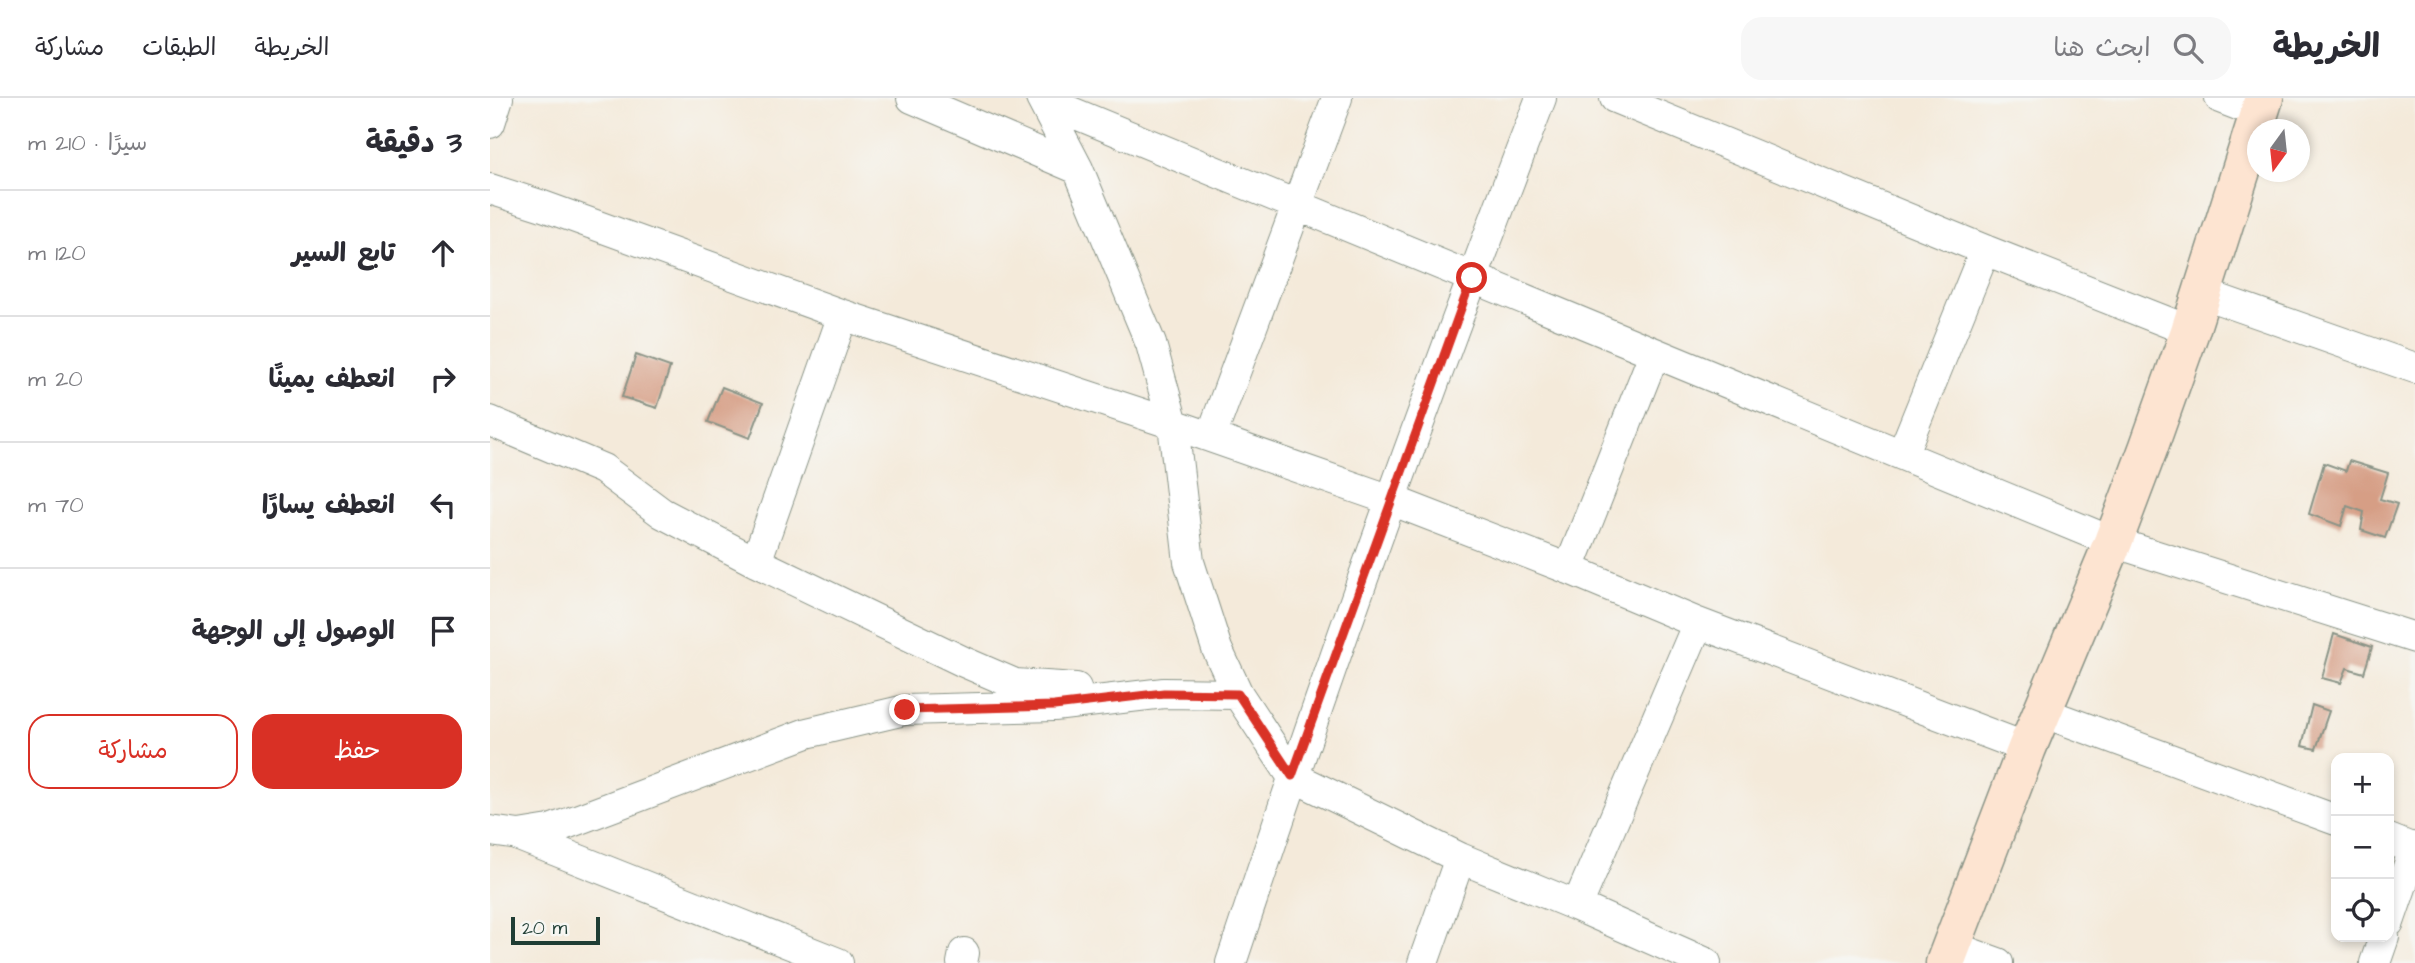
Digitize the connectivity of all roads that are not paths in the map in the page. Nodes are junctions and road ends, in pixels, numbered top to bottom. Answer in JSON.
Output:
{"nodes":[{"id":1,"x":498,"y":98,"type":"edge"},
{"id":2,"x":912,"y":98,"type":"edge"},
{"id":3,"x":1337,"y":98,"type":"edge"},
{"id":4,"x":1541,"y":98,"type":"edge"},
{"id":5,"x":1615,"y":98,"type":"edge"},
{"id":6,"x":2220,"y":98,"type":"edge"},
{"id":7,"x":1042,"y":99,"type":"edge"},
{"id":8,"x":2261,"y":105,"type":"edge"},
{"id":9,"x":490,"y":123,"type":"edge"},
{"id":10,"x":1077,"y":169,"type":"junction"},
{"id":11,"x":490,"y":189,"type":"edge"},
{"id":12,"x":1297,"y":205,"type":"junction"},
{"id":13,"x":1985,"y":250,"type":"junction"},
{"id":14,"x":1472,"y":278,"type":"junction"},
{"id":15,"x":2201,"y":293,"type":"junction"},
{"id":16,"x":843,"y":315,"type":"junction"},
{"id":17,"x":2190,"y":331,"type":"junction"},
{"id":18,"x":1654,"y":354,"type":"junction"},
{"id":19,"x":2415,"y":368,"type":"edge"},
{"id":20,"x":490,"y":421,"type":"edge"},
{"id":21,"x":1173,"y":424,"type":"junction"},
{"id":22,"x":1211,"y":437,"type":"junction"},
{"id":23,"x":1902,"y":455,"type":"junction"},
{"id":24,"x":1391,"y":500,"type":"junction"},
{"id":25,"x":2113,"y":542,"type":"junction"},
{"id":26,"x":756,"y":562,"type":"junction"},
{"id":27,"x":1569,"y":569,"type":"junction"},
{"id":28,"x":1698,"y":623,"type":"junction"},
{"id":29,"x":2415,"y":638,"type":"edge"},
{"id":30,"x":1164,"y":693,"type":"junction"},
{"id":31,"x":1238,"y":694,"type":"junction"},
{"id":32,"x":2042,"y":712,"type":"junction"},
{"id":33,"x":2027,"y":748,"type":"junction"},
{"id":34,"x":1292,"y":776,"type":"junction"},
{"id":35,"x":2331,"y":818,"type":"edge"},
{"id":36,"x":504,"y":833,"type":"edge"},
{"id":37,"x":2394,"y":841,"type":"edge"},
{"id":38,"x":2415,"y":848,"type":"edge"},
{"id":39,"x":1460,"y":858,"type":"junction"},
{"id":40,"x":1577,"y":906,"type":"junction"},
{"id":41,"x":2400,"y":911,"type":"edge"},
{"id":42,"x":2382,"y":942,"type":"edge"},
{"id":43,"x":1948,"y":955,"type":"edge"},
{"id":44,"x":838,"y":963,"type":"edge"},
{"id":45,"x":1231,"y":963,"type":"edge"},
{"id":46,"x":1423,"y":963,"type":"edge"},
{"id":47,"x":1706,"y":963,"type":"edge"},
{"id":48,"x":1998,"y":963,"type":"edge"},
{"id":49,"x":2375,"y":963,"type":"edge"}],
"edges":[{"from":1,"to":9,"type":"street"},
{"from":2,"to":10,"type":"street"},
{"from":3,"to":12,"type":"street"},
{"from":4,"to":14,"type":"street"},
{"from":5,"to":13,"type":"street"},
{"from":6,"to":8,"type":"street"},
{"from":7,"to":10,"type":"street"},
{"from":7,"to":12,"type":"street"},
{"from":8,"to":15,"type":"street"},
{"from":10,"to":21,"type":"street"},
{"from":11,"to":16,"type":"street"},
{"from":12,"to":14,"type":"street"},
{"from":12,"to":22,"type":"street"},
{"from":13,"to":17,"type":"street"},
{"from":13,"to":23,"type":"street"},
{"from":14,"to":18,"type":"street"},
{"from":14,"to":24,"type":"street"},
{"from":15,"to":17,"type":"street"},
{"from":15,"to":19,"type":"street"},
{"from":16,"to":21,"type":"street"},
{"from":16,"to":26,"type":"street"},
{"from":17,"to":25,"type":"street"},
{"from":18,"to":23,"type":"street"},
{"from":18,"to":27,"type":"street"},
{"from":20,"to":26,"type":"street"},
{"from":21,"to":22,"type":"street"},
{"from":21,"to":31,"type":"street"},
{"from":22,"to":24,"type":"street"},
{"from":23,"to":25,"type":"street"},
{"from":24,"to":27,"type":"street"},
{"from":24,"to":34,"type":"street"},
{"from":25,"to":29,"type":"street"},
{"from":25,"to":32,"type":"street"},
{"from":26,"to":30,"type":"street"},
{"from":27,"to":28,"type":"street"},
{"from":28,"to":33,"type":"street"},
{"from":28,"to":40,"type":"street"},
{"from":30,"to":31,"type":"street"},
{"from":30,"to":36,"type":"street"},
{"from":31,"to":34,"type":"street"},
{"from":32,"to":33,"type":"street"},
{"from":32,"to":35,"type":"street"},
{"from":33,"to":43,"type":"street"},
{"from":34,"to":39,"type":"street"},
{"from":34,"to":45,"type":"street"},
{"from":36,"to":44,"type":"street"},
{"from":37,"to":38,"type":"street"},
{"from":38,"to":41,"type":"street"},
{"from":39,"to":40,"type":"street"},
{"from":39,"to":46,"type":"street"},
{"from":40,"to":47,"type":"street"},
{"from":42,"to":49,"type":"street"},
{"from":43,"to":48,"type":"street"}]}
